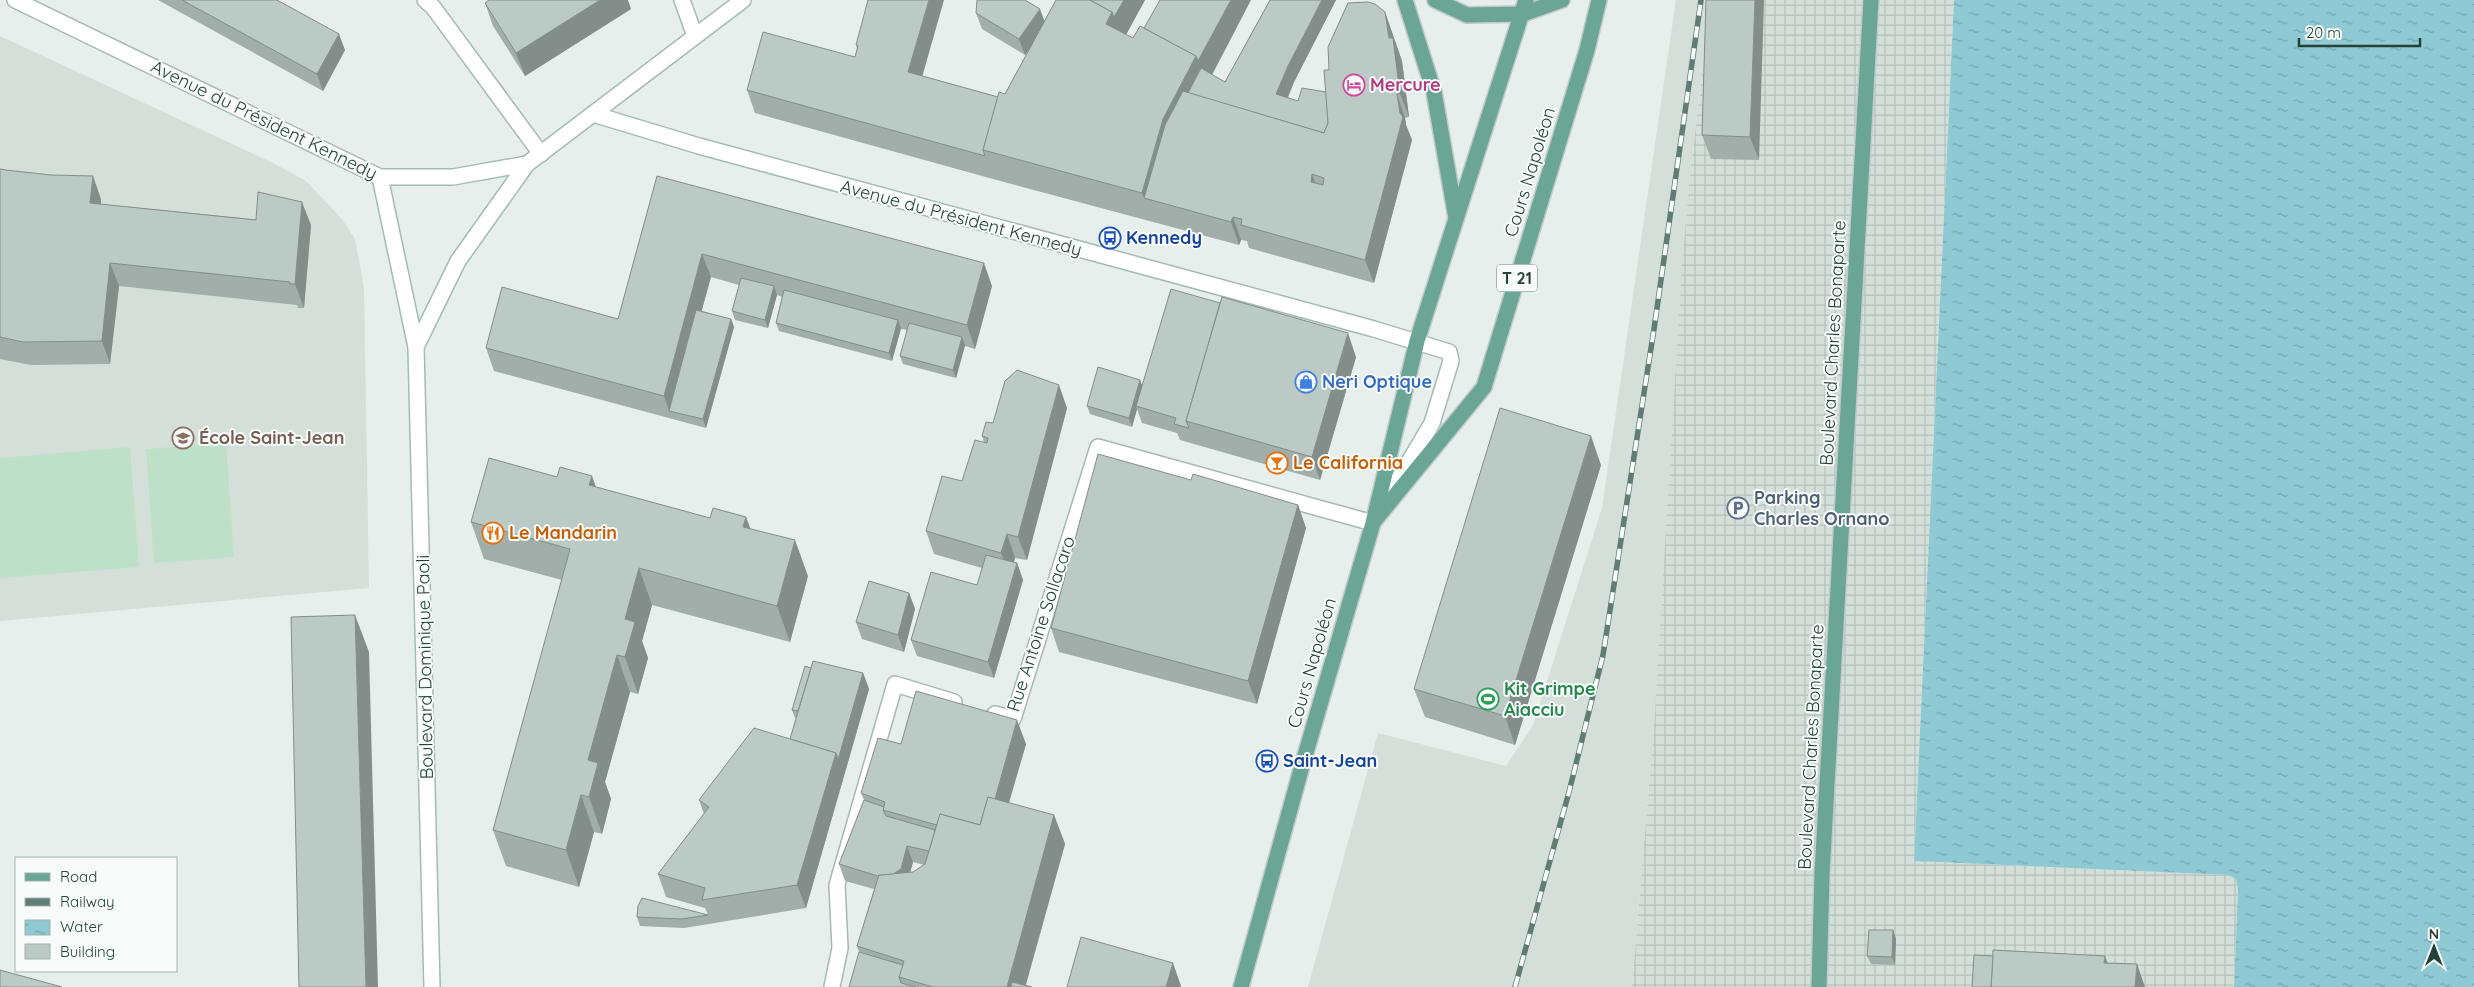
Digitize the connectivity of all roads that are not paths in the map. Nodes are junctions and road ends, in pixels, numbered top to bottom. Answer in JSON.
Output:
{"nodes":[{"id":1,"x":15,"y":0,"type":"edge"},
{"id":2,"x":425,"y":0,"type":"edge"},
{"id":3,"x":682,"y":0,"type":"edge"},
{"id":4,"x":743,"y":0,"type":"edge"},
{"id":5,"x":1405,"y":0,"type":"edge"},
{"id":6,"x":1435,"y":0,"type":"edge"},
{"id":7,"x":1562,"y":0,"type":"edge"},
{"id":8,"x":1599,"y":0,"type":"edge"},
{"id":9,"x":1871,"y":0,"type":"edge"},
{"id":10,"x":1524,"y":7,"type":"edge"},
{"id":11,"x":695,"y":36,"type":"junction"},
{"id":12,"x":593,"y":114,"type":"junction"},
{"id":13,"x":541,"y":154,"type":"junction"},
{"id":14,"x":527,"y":164,"type":"junction"},
{"id":15,"x":380,"y":177,"type":"junction"},
{"id":16,"x":1457,"y":222,"type":"junction"},
{"id":17,"x":1417,"y":341,"type":"junction"},
{"id":18,"x":416,"y":347,"type":"junction"},
{"id":19,"x":1373,"y":523,"type":"junction"},
{"id":20,"x":432,"y":987,"type":"edge"},
{"id":21,"x":832,"y":987,"type":"edge"},
{"id":22,"x":1241,"y":987,"type":"edge"},
{"id":23,"x":1819,"y":987,"type":"edge"}],
"edges":[{"from":1,"to":15,"type":"main road","name":"Avenue du Président Kennedy"},
{"from":2,"to":13,"type":"main road"},
{"from":3,"to":11,"type":"main road"},
{"from":4,"to":11,"type":"main road"},
{"from":5,"to":16,"type":"main road"},
{"from":6,"to":10,"type":"main road"},
{"from":7,"to":10,"type":"main road"},
{"from":8,"to":19,"type":"main road","name":"Cours Napoléon","number":"T 21"},
{"from":9,"to":23,"type":"main road","name":"Boulevard Charles Bonaparte"},
{"from":10,"to":16,"type":"main road","name":"Cours Napoléon","number":"T 21"},
{"from":11,"to":12,"type":"main road"},
{"from":12,"to":13,"type":"main road"},
{"from":12,"to":17,"type":"main road","name":"Avenue du Président Kennedy"},
{"from":13,"to":14,"type":"main road"},
{"from":14,"to":15,"type":"main road","name":"Avenue du Président Kennedy"},
{"from":14,"to":18,"type":"main road"},
{"from":15,"to":18,"type":"main road","name":"Boulevard Dominique Paoli"},
{"from":16,"to":17,"type":"main road","name":"Cours Napoléon","number":"T 21"},
{"from":17,"to":19,"type":"main road","name":"Cours Napoléon","number":"T 21"},
{"from":17,"to":19,"type":"main road","name":"Avenue du Président Kennedy"},
{"from":18,"to":20,"type":"main road","name":"Boulevard Dominique Paoli"},
{"from":19,"to":21,"type":"main road","name":"Rue Antoine Sollacaro"},
{"from":19,"to":22,"type":"main road","name":"Cours Napoléon","number":"T 21"}]}
